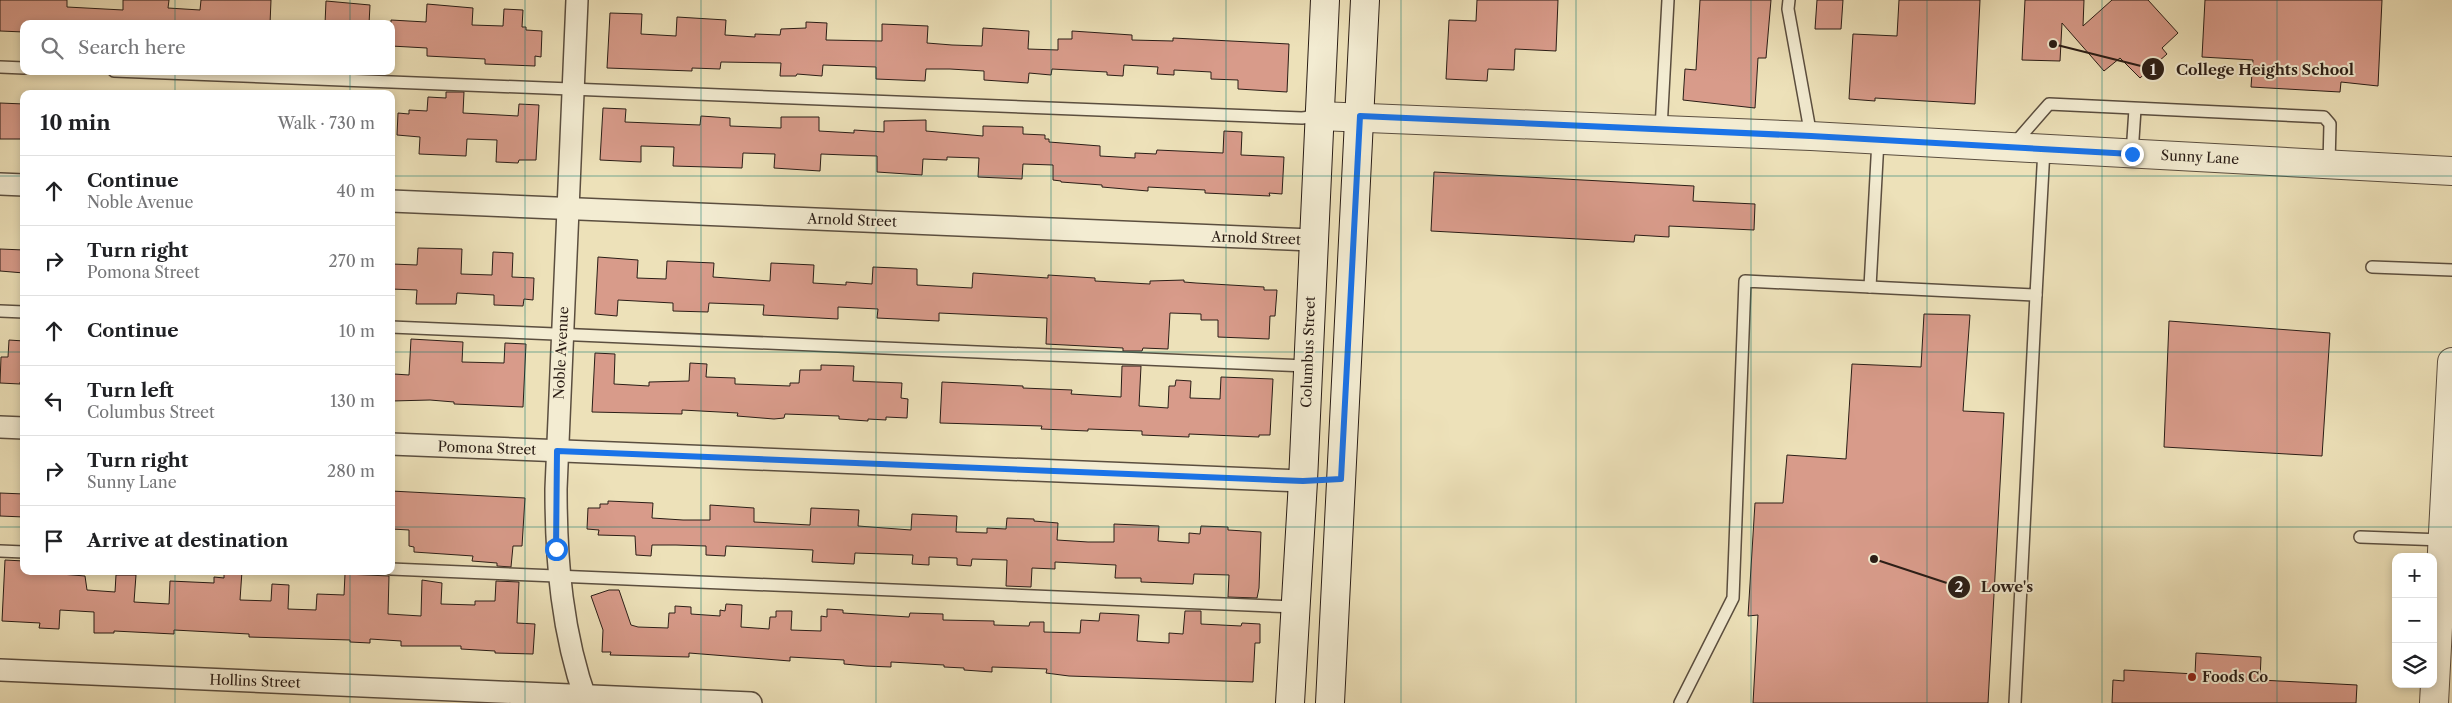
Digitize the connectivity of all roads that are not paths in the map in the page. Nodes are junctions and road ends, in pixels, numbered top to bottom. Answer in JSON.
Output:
{"nodes":[{"id":1,"x":577,"y":0,"type":"edge"},
{"id":2,"x":1325,"y":0,"type":"edge"},
{"id":3,"x":1365,"y":0,"type":"edge"},
{"id":4,"x":1668,"y":0,"type":"edge"},
{"id":5,"x":1789,"y":0,"type":"edge"},
{"id":6,"x":0,"y":67,"type":"edge"},
{"id":7,"x":20,"y":68,"type":"edge"},
{"id":8,"x":211,"y":75,"type":"edge"},
{"id":9,"x":573,"y":90,"type":"junction"},
{"id":10,"x":2135,"y":109,"type":"junction"},
{"id":11,"x":1319,"y":116,"type":"junction"},
{"id":12,"x":1360,"y":116,"type":"junction"},
{"id":13,"x":1661,"y":129,"type":"junction"},
{"id":14,"x":1811,"y":136,"type":"junction"},
{"id":15,"x":1878,"y":140,"type":"junction"},
{"id":16,"x":2011,"y":147,"type":"junction"},
{"id":17,"x":2044,"y":149,"type":"junction"},
{"id":18,"x":2132,"y":154,"type":"junction"},
{"id":19,"x":2328,"y":164,"type":"junction"},
{"id":20,"x":2452,"y":171,"type":"edge"},
{"id":21,"x":0,"y":184,"type":"edge"},
{"id":22,"x":20,"y":185,"type":"edge"},
{"id":23,"x":395,"y":201,"type":"edge"},
{"id":24,"x":568,"y":208,"type":"junction"},
{"id":25,"x":1312,"y":240,"type":"junction"},
{"id":26,"x":2372,"y":267,"type":"dead end"},
{"id":27,"x":2452,"y":270,"type":"edge"},
{"id":28,"x":1870,"y":287,"type":"junction"},
{"id":29,"x":2036,"y":295,"type":"junction"},
{"id":30,"x":0,"y":311,"type":"edge"},
{"id":31,"x":20,"y":312,"type":"edge"},
{"id":32,"x":395,"y":328,"type":"edge"},
{"id":33,"x":562,"y":335,"type":"junction"},
{"id":34,"x":2452,"y":362,"type":"edge"},
{"id":35,"x":1307,"y":366,"type":"junction"},
{"id":36,"x":0,"y":427,"type":"edge"},
{"id":37,"x":20,"y":428,"type":"edge"},
{"id":38,"x":395,"y":444,"type":"edge"},
{"id":39,"x":557,"y":451,"type":"junction"},
{"id":40,"x":2450,"y":452,"type":"edge"},
{"id":41,"x":1341,"y":479,"type":"junction"},
{"id":42,"x":1303,"y":481,"type":"junction"},
{"id":43,"x":2360,"y":537,"type":"dead end"},
{"id":44,"x":2443,"y":540,"type":"junction"},
{"id":45,"x":0,"y":551,"type":"edge"},
{"id":46,"x":20,"y":552,"type":"edge"},
{"id":47,"x":395,"y":569,"type":"edge"},
{"id":48,"x":559,"y":576,"type":"junction"},
{"id":49,"x":1296,"y":607,"type":"junction"},
{"id":50,"x":0,"y":670,"type":"edge"},
{"id":51,"x":586,"y":699,"type":"edge"},
{"id":52,"x":1685,"y":701,"type":"edge"},
{"id":53,"x":751,"y":703,"type":"edge"},
{"id":54,"x":1290,"y":703,"type":"edge"},
{"id":55,"x":1330,"y":703,"type":"edge"},
{"id":56,"x":2015,"y":703,"type":"edge"},
{"id":57,"x":2434,"y":703,"type":"edge"}],
"edges":[{"from":1,"to":9,"type":"street","name":"Noble Avenue"},
{"from":2,"to":11,"type":"street","name":"Columbus Street"},
{"from":3,"to":12,"type":"street"},
{"from":4,"to":13,"type":"lane"},
{"from":5,"to":14,"type":"lane"},
{"from":6,"to":7,"type":"lane"},
{"from":8,"to":9,"type":"lane"},
{"from":9,"to":11,"type":"lane"},
{"from":9,"to":24,"type":"street","name":"Noble Avenue"},
{"from":10,"to":16,"type":"lane"},
{"from":10,"to":18,"type":"lane"},
{"from":10,"to":19,"type":"lane"},
{"from":11,"to":12,"type":"street","name":"Sunny Lane"},
{"from":11,"to":25,"type":"street","name":"Columbus Street"},
{"from":12,"to":13,"type":"street","name":"Sunny Lane"},
{"from":12,"to":41,"type":"street"},
{"from":13,"to":14,"type":"street","name":"Sunny Lane"},
{"from":14,"to":15,"type":"street","name":"Sunny Lane"},
{"from":15,"to":16,"type":"street","name":"Sunny Lane"},
{"from":15,"to":28,"type":"lane"},
{"from":16,"to":17,"type":"street","name":"Sunny Lane"},
{"from":17,"to":18,"type":"street","name":"Sunny Lane"},
{"from":17,"to":29,"type":"lane"},
{"from":18,"to":19,"type":"street","name":"Sunny Lane"},
{"from":19,"to":20,"type":"street","name":"Sunny Lane"},
{"from":21,"to":22,"type":"street"},
{"from":23,"to":24,"type":"street","name":"Arnold Street"},
{"from":24,"to":25,"type":"street","name":"Arnold Street"},
{"from":24,"to":33,"type":"street","name":"Noble Avenue"},
{"from":25,"to":35,"type":"street","name":"Columbus Street"},
{"from":26,"to":27,"type":"lane"},
{"from":28,"to":29,"type":"lane"},
{"from":28,"to":52,"type":"lane"},
{"from":29,"to":56,"type":"lane"},
{"from":30,"to":31,"type":"lane"},
{"from":32,"to":33,"type":"lane"},
{"from":33,"to":35,"type":"lane"},
{"from":33,"to":39,"type":"street","name":"Noble Avenue"},
{"from":34,"to":40,"type":"street"},
{"from":35,"to":42,"type":"street","name":"Columbus Street"},
{"from":36,"to":37,"type":"street"},
{"from":38,"to":39,"type":"street","name":"Pomona Street"},
{"from":39,"to":42,"type":"street","name":"Pomona Street"},
{"from":39,"to":48,"type":"street","name":"Noble Avenue"},
{"from":40,"to":44,"type":"street"},
{"from":41,"to":42,"type":"street"},
{"from":41,"to":55,"type":"street"},
{"from":42,"to":49,"type":"street","name":"Columbus Street"},
{"from":43,"to":44,"type":"lane"},
{"from":44,"to":57,"type":"street"},
{"from":45,"to":46,"type":"lane"},
{"from":47,"to":48,"type":"lane"},
{"from":48,"to":49,"type":"lane"},
{"from":48,"to":51,"type":"street","name":"Noble Avenue"},
{"from":49,"to":54,"type":"street","name":"Columbus Street"},
{"from":50,"to":51,"type":"street","name":"Hollins Street"},
{"from":51,"to":53,"type":"street","name":"Hollins Street"}]}
